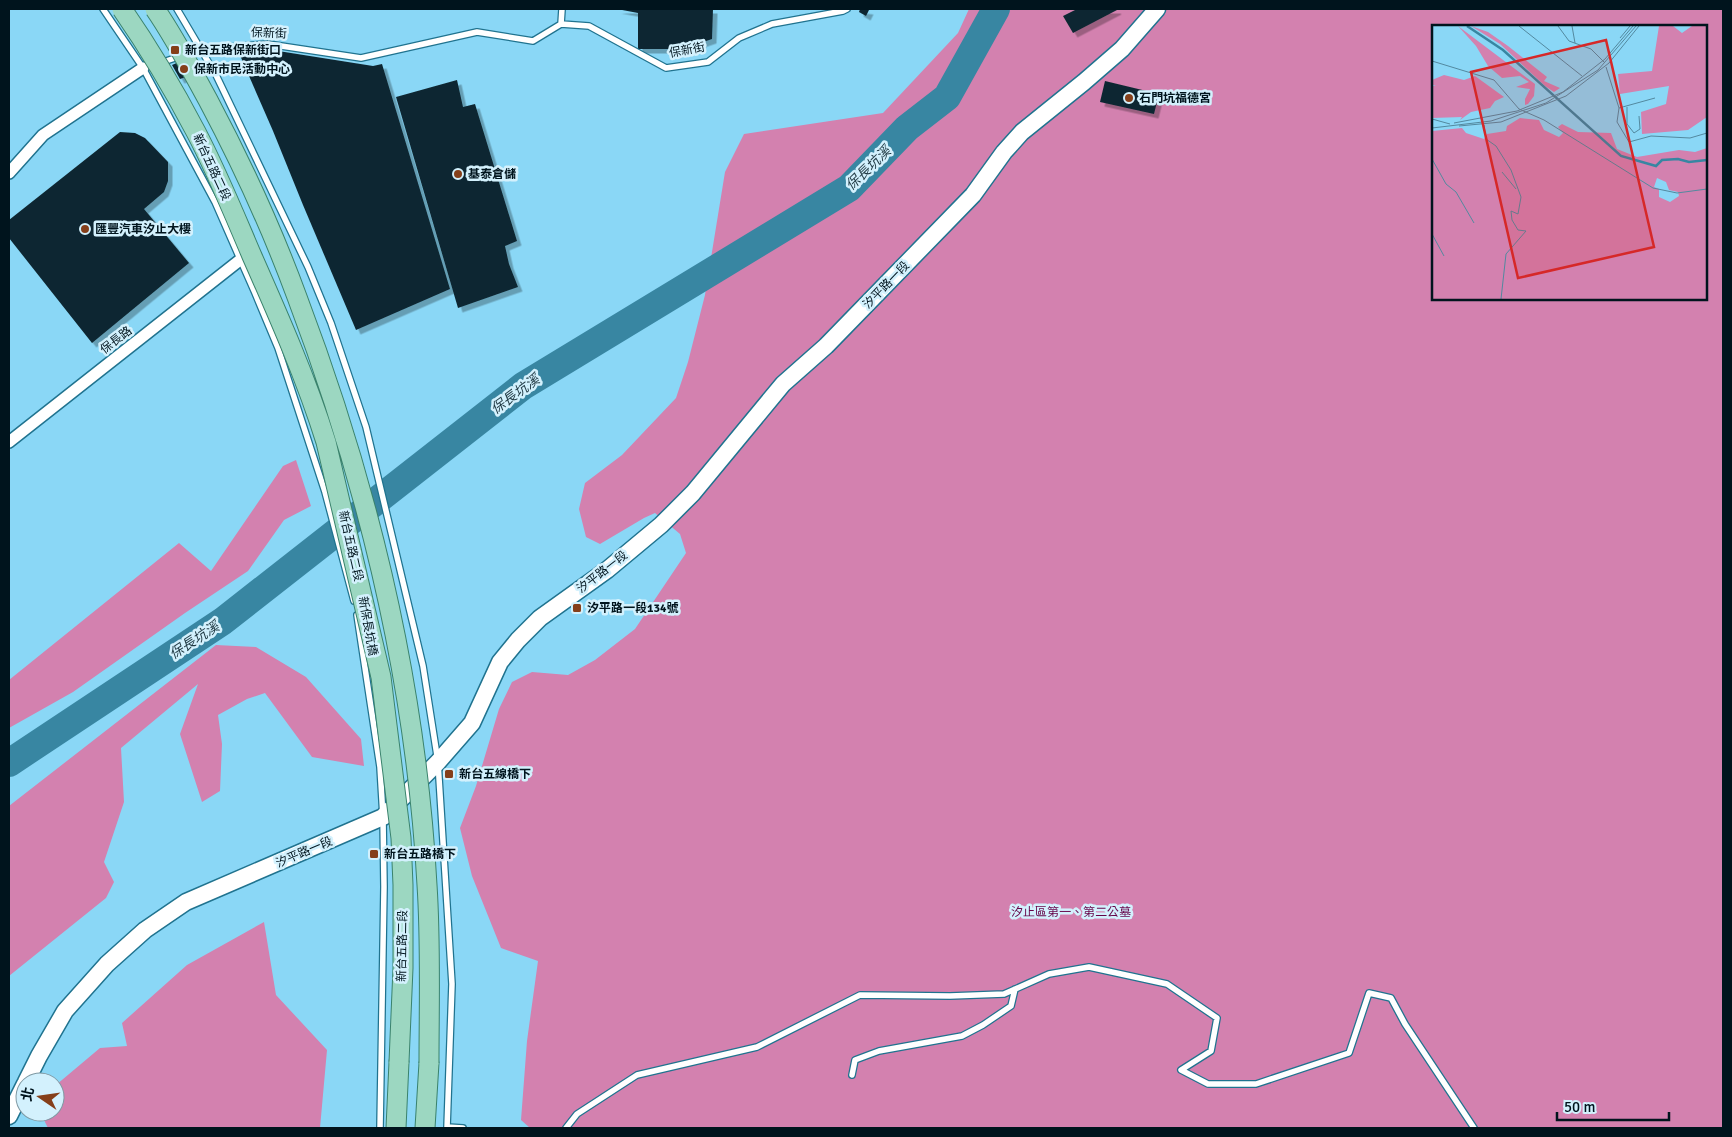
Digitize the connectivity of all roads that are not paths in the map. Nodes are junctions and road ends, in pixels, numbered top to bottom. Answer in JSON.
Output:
{"nodes":[{"id":1,"x":103,"y":9,"type":"edge"},
{"id":2,"x":122,"y":9,"type":"edge"},
{"id":3,"x":155,"y":9,"type":"edge"},
{"id":4,"x":177,"y":9,"type":"edge"},
{"id":5,"x":562,"y":9,"type":"edge"},
{"id":6,"x":847,"y":9,"type":"edge"},
{"id":7,"x":1157,"y":9,"type":"edge"},
{"id":8,"x":561,"y":24,"type":"junction"},
{"id":9,"x":202,"y":49,"type":"junction"},
{"id":10,"x":143,"y":68,"type":"junction"},
{"id":11,"x":9,"y":173,"type":"edge"},
{"id":12,"x":240,"y":260,"type":"junction"},
{"id":13,"x":9,"y":442,"type":"edge"},
{"id":14,"x":438,"y":762,"type":"junction"},
{"id":15,"x":383,"y":817,"type":"junction"},
{"id":16,"x":1015,"y":989,"type":"junction"},
{"id":17,"x":30,"y":1072,"type":"edge"},
{"id":18,"x":852,"y":1075,"type":"dead end"},
{"id":19,"x":15,"y":1104,"type":"edge"},
{"id":20,"x":9,"y":1116,"type":"edge"},
{"id":21,"x":380,"y":1128,"type":"edge"},
{"id":22,"x":396,"y":1128,"type":"edge"},
{"id":23,"x":425,"y":1128,"type":"edge"},
{"id":24,"x":447,"y":1128,"type":"edge"},
{"id":25,"x":463,"y":1128,"type":"edge"},
{"id":26,"x":566,"y":1128,"type":"edge"},
{"id":27,"x":1474,"y":1128,"type":"edge"}],
"edges":[{"from":1,"to":10,"type":"lane","name":"新保長坑橋"},
{"from":2,"to":22,"type":"main road","name":"新台五路二段","bridge":true},
{"from":3,"to":23,"type":"main road","name":"新台五路二段","bridge":true},
{"from":4,"to":9,"type":"lane"},
{"from":5,"to":8,"type":"lane"},
{"from":6,"to":8,"type":"lane","name":"保新街"},
{"from":7,"to":14,"type":"street","name":"汐平路一段"},
{"from":8,"to":9,"type":"lane","name":"保新街"},
{"from":9,"to":10,"type":"lane","name":"保新街"},
{"from":9,"to":14,"type":"lane"},
{"from":10,"to":11,"type":"street","name":"保新街"},
{"from":10,"to":12,"type":"lane","name":"新保長坑橋"},
{"from":12,"to":13,"type":"street","name":"保長路"},
{"from":12,"to":15,"type":"lane","name":"新保長坑橋"},
{"from":14,"to":15,"type":"street","name":"汐平路一段"},
{"from":14,"to":24,"type":"lane"},
{"from":15,"to":17,"type":"street","name":"汐平路一段"},
{"from":15,"to":21,"type":"lane","name":"新保長坑橋"},
{"from":16,"to":18,"type":"lane"},
{"from":16,"to":26,"type":"lane"},
{"from":16,"to":27,"type":"lane"},
{"from":19,"to":20,"type":"street","name":"汐平路一段"},
{"from":24,"to":25,"type":"lane"}]}
